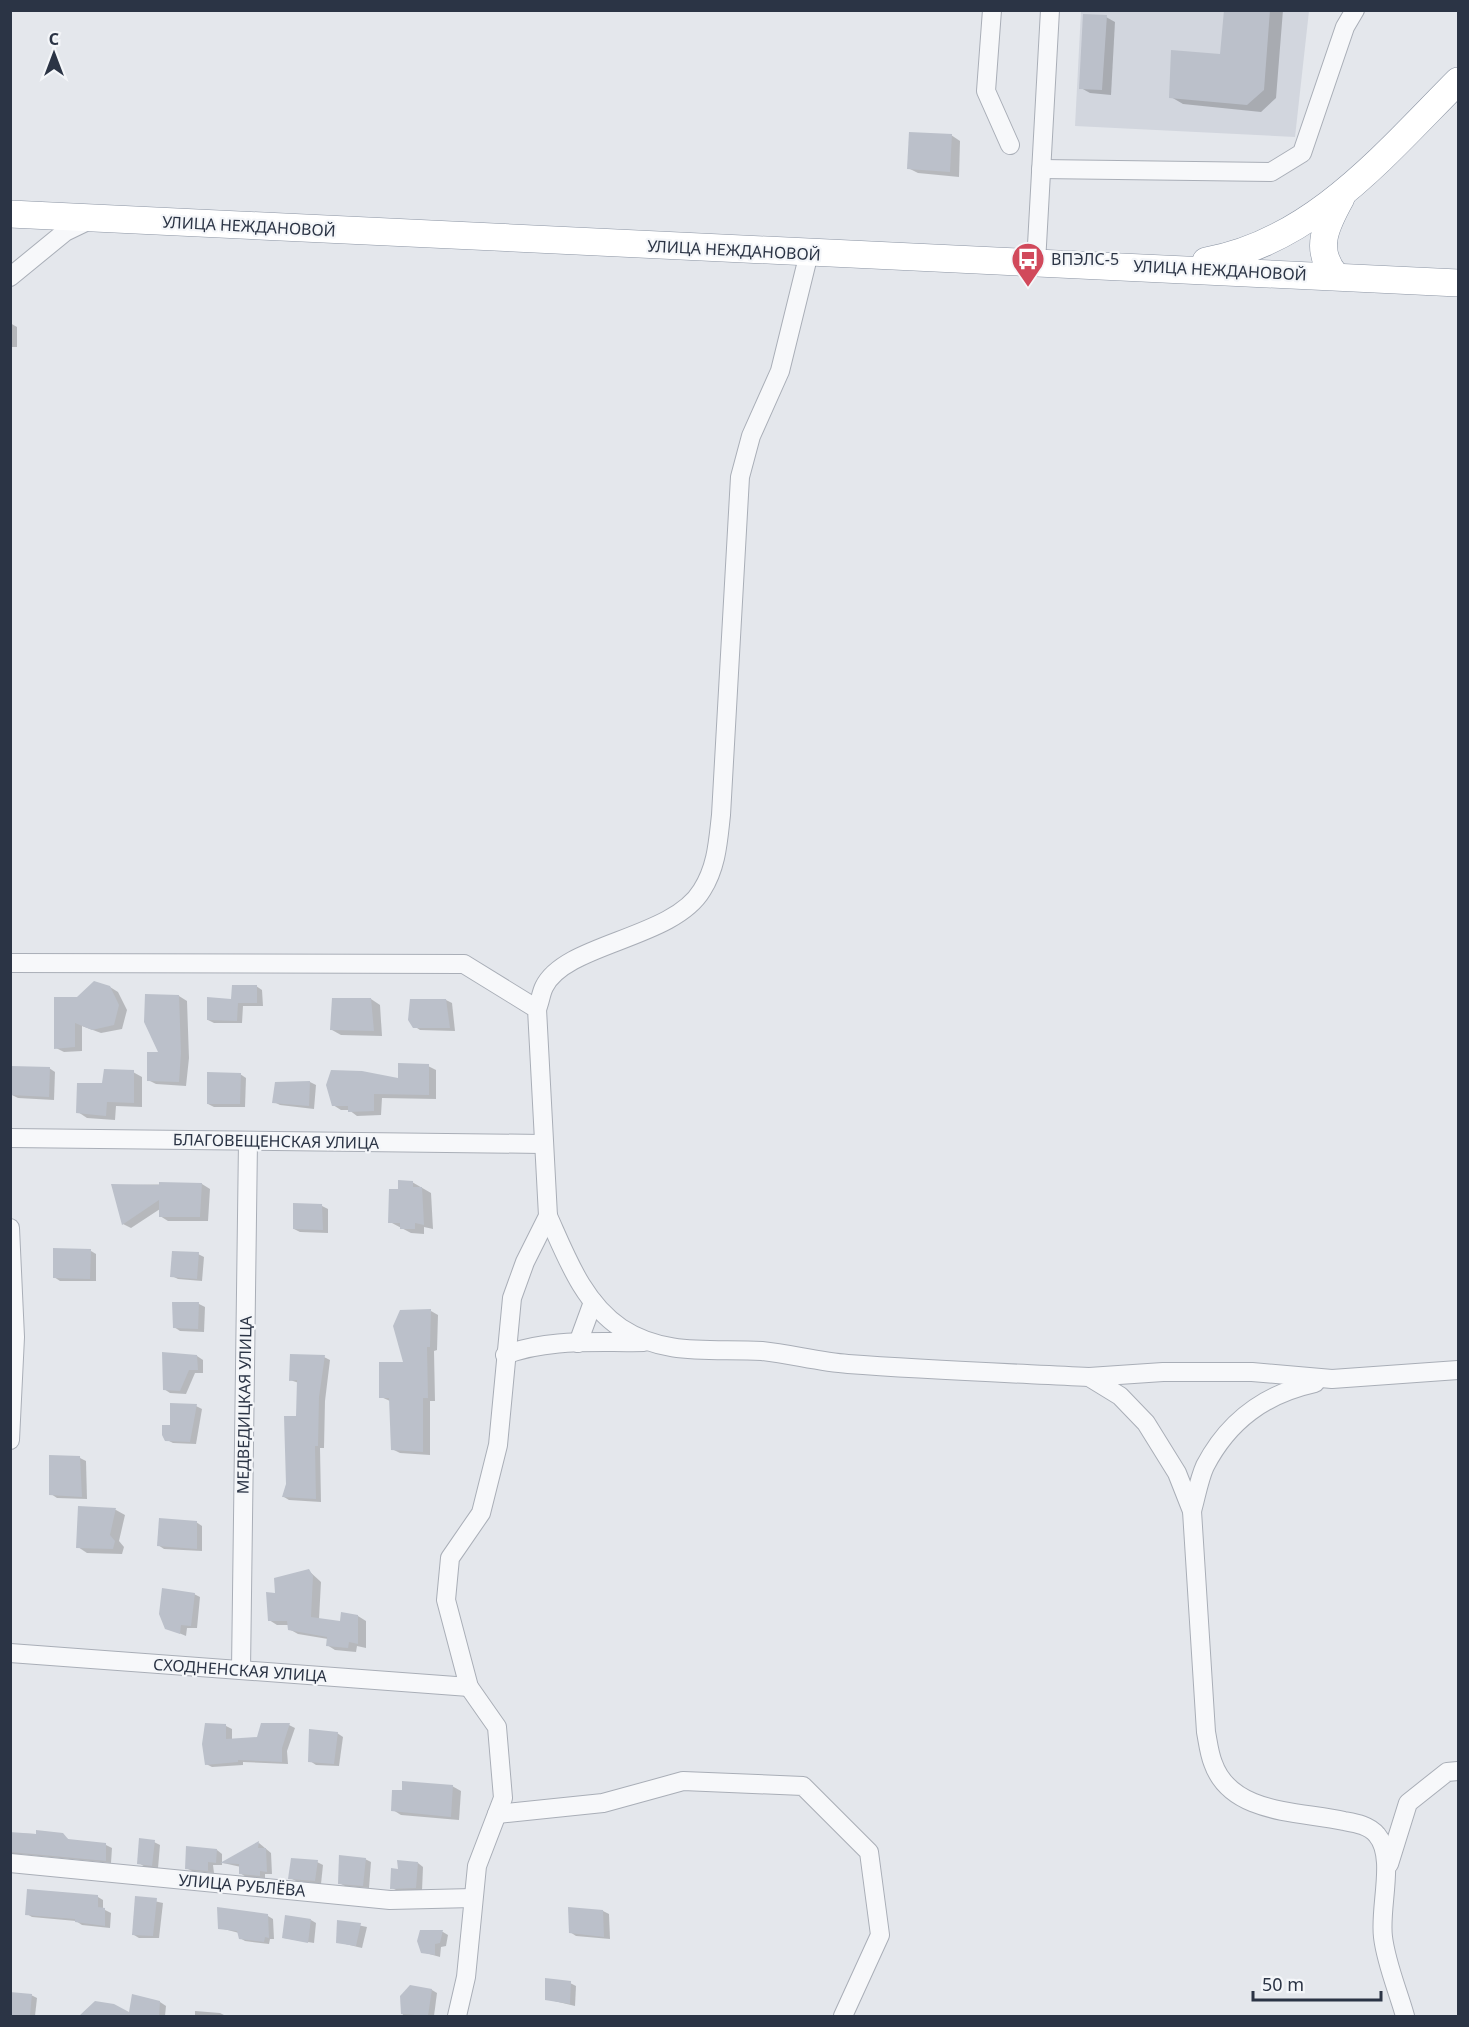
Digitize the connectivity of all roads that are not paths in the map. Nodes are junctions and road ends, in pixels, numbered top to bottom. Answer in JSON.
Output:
{"nodes":[{"id":1,"x":992,"y":10,"type":"edge"},
{"id":2,"x":1050,"y":10,"type":"edge"},
{"id":3,"x":1355,"y":10,"type":"edge"},
{"id":4,"x":1458,"y":81,"type":"edge"},
{"id":5,"x":1010,"y":145,"type":"dead end"},
{"id":6,"x":1041,"y":169,"type":"junction"},
{"id":7,"x":1343,"y":194,"type":"junction"},
{"id":8,"x":10,"y":214,"type":"edge"},
{"id":9,"x":93,"y":218,"type":"junction"},
{"id":10,"x":809,"y":254,"type":"junction"},
{"id":11,"x":1036,"y":263,"type":"junction"},
{"id":12,"x":1169,"y":267,"type":"junction"},
{"id":13,"x":1336,"y":276,"type":"junction"},
{"id":14,"x":10,"y":277,"type":"edge"},
{"id":15,"x":1458,"y":283,"type":"edge"},
{"id":16,"x":10,"y":963,"type":"edge"},
{"id":17,"x":537,"y":1009,"type":"junction"},
{"id":18,"x":10,"y":1138,"type":"edge"},
{"id":19,"x":248,"y":1141,"type":"junction"},
{"id":20,"x":542,"y":1144,"type":"junction"},
{"id":21,"x":548,"y":1216,"type":"junction"},
{"id":22,"x":10,"y":1228,"type":"edge"},
{"id":23,"x":593,"y":1302,"type":"junction"},
{"id":24,"x":646,"y":1342,"type":"junction"},
{"id":25,"x":578,"y":1343,"type":"junction"},
{"id":26,"x":506,"y":1355,"type":"junction"},
{"id":27,"x":1458,"y":1370,"type":"edge"},
{"id":28,"x":1089,"y":1377,"type":"junction"},
{"id":29,"x":1332,"y":1379,"type":"junction"},
{"id":30,"x":10,"y":1440,"type":"edge"},
{"id":31,"x":1192,"y":1511,"type":"junction"},
{"id":32,"x":10,"y":1653,"type":"edge"},
{"id":33,"x":240,"y":1670,"type":"junction"},
{"id":34,"x":469,"y":1687,"type":"junction"},
{"id":35,"x":1458,"y":1771,"type":"edge"},
{"id":36,"x":497,"y":1814,"type":"junction"},
{"id":37,"x":10,"y":1863,"type":"edge"},
{"id":38,"x":1387,"y":1869,"type":"junction"},
{"id":39,"x":473,"y":1898,"type":"junction"},
{"id":40,"x":457,"y":2016,"type":"edge"},
{"id":41,"x":843,"y":2016,"type":"edge"},
{"id":42,"x":1405,"y":2016,"type":"edge"}],
"edges":[{"from":1,"to":5,"type":"street"},
{"from":2,"to":6,"type":"street"},
{"from":3,"to":6,"type":"street"},
{"from":4,"to":7,"type":"highway"},
{"from":6,"to":11,"type":"street"},
{"from":7,"to":12,"type":"highway"},
{"from":7,"to":13,"type":"highway"},
{"from":8,"to":9,"type":"highway","name":"УЛИЦА НЕЖДАНОВОЙ"},
{"from":9,"to":10,"type":"highway","name":"УЛИЦА НЕЖДАНОВОЙ"},
{"from":9,"to":14,"type":"street"},
{"from":10,"to":11,"type":"highway","name":"УЛИЦА НЕЖДАНОВОЙ"},
{"from":10,"to":17,"type":"street"},
{"from":11,"to":12,"type":"highway","name":"УЛИЦА НЕЖДАНОВОЙ"},
{"from":12,"to":13,"type":"highway","name":"УЛИЦА НЕЖДАНОВОЙ"},
{"from":13,"to":15,"type":"highway","name":"УЛИЦА НЕЖДАНОВОЙ"},
{"from":16,"to":17,"type":"street"},
{"from":17,"to":20,"type":"street"},
{"from":18,"to":19,"type":"street","name":"БЛАГОВЕЩЕНСКАЯ УЛИЦА"},
{"from":19,"to":20,"type":"street","name":"БЛАГОВЕЩЕНСКАЯ УЛИЦА"},
{"from":19,"to":33,"type":"street","name":"МЕДВЕДИЦКАЯ УЛИЦА"},
{"from":20,"to":21,"type":"street"},
{"from":21,"to":23,"type":"street"},
{"from":21,"to":26,"type":"street"},
{"from":22,"to":30,"type":"street"},
{"from":23,"to":24,"type":"street"},
{"from":23,"to":25,"type":"street"},
{"from":24,"to":25,"type":"street"},
{"from":24,"to":28,"type":"street"},
{"from":25,"to":26,"type":"street"},
{"from":26,"to":34,"type":"street"},
{"from":27,"to":29,"type":"street"},
{"from":28,"to":29,"type":"street"},
{"from":28,"to":31,"type":"street"},
{"from":29,"to":31,"type":"street"},
{"from":31,"to":38,"type":"street"},
{"from":32,"to":33,"type":"street","name":"СХОДНЕНСКАЯ УЛИЦА"},
{"from":33,"to":34,"type":"street","name":"СХОДНЕНСКАЯ УЛИЦА"},
{"from":34,"to":36,"type":"street"},
{"from":35,"to":38,"type":"street"},
{"from":36,"to":39,"type":"street"},
{"from":36,"to":41,"type":"street"},
{"from":37,"to":39,"type":"street","name":"УЛИЦА РУБЛЁВА"},
{"from":38,"to":42,"type":"street"},
{"from":39,"to":40,"type":"street"}]}
